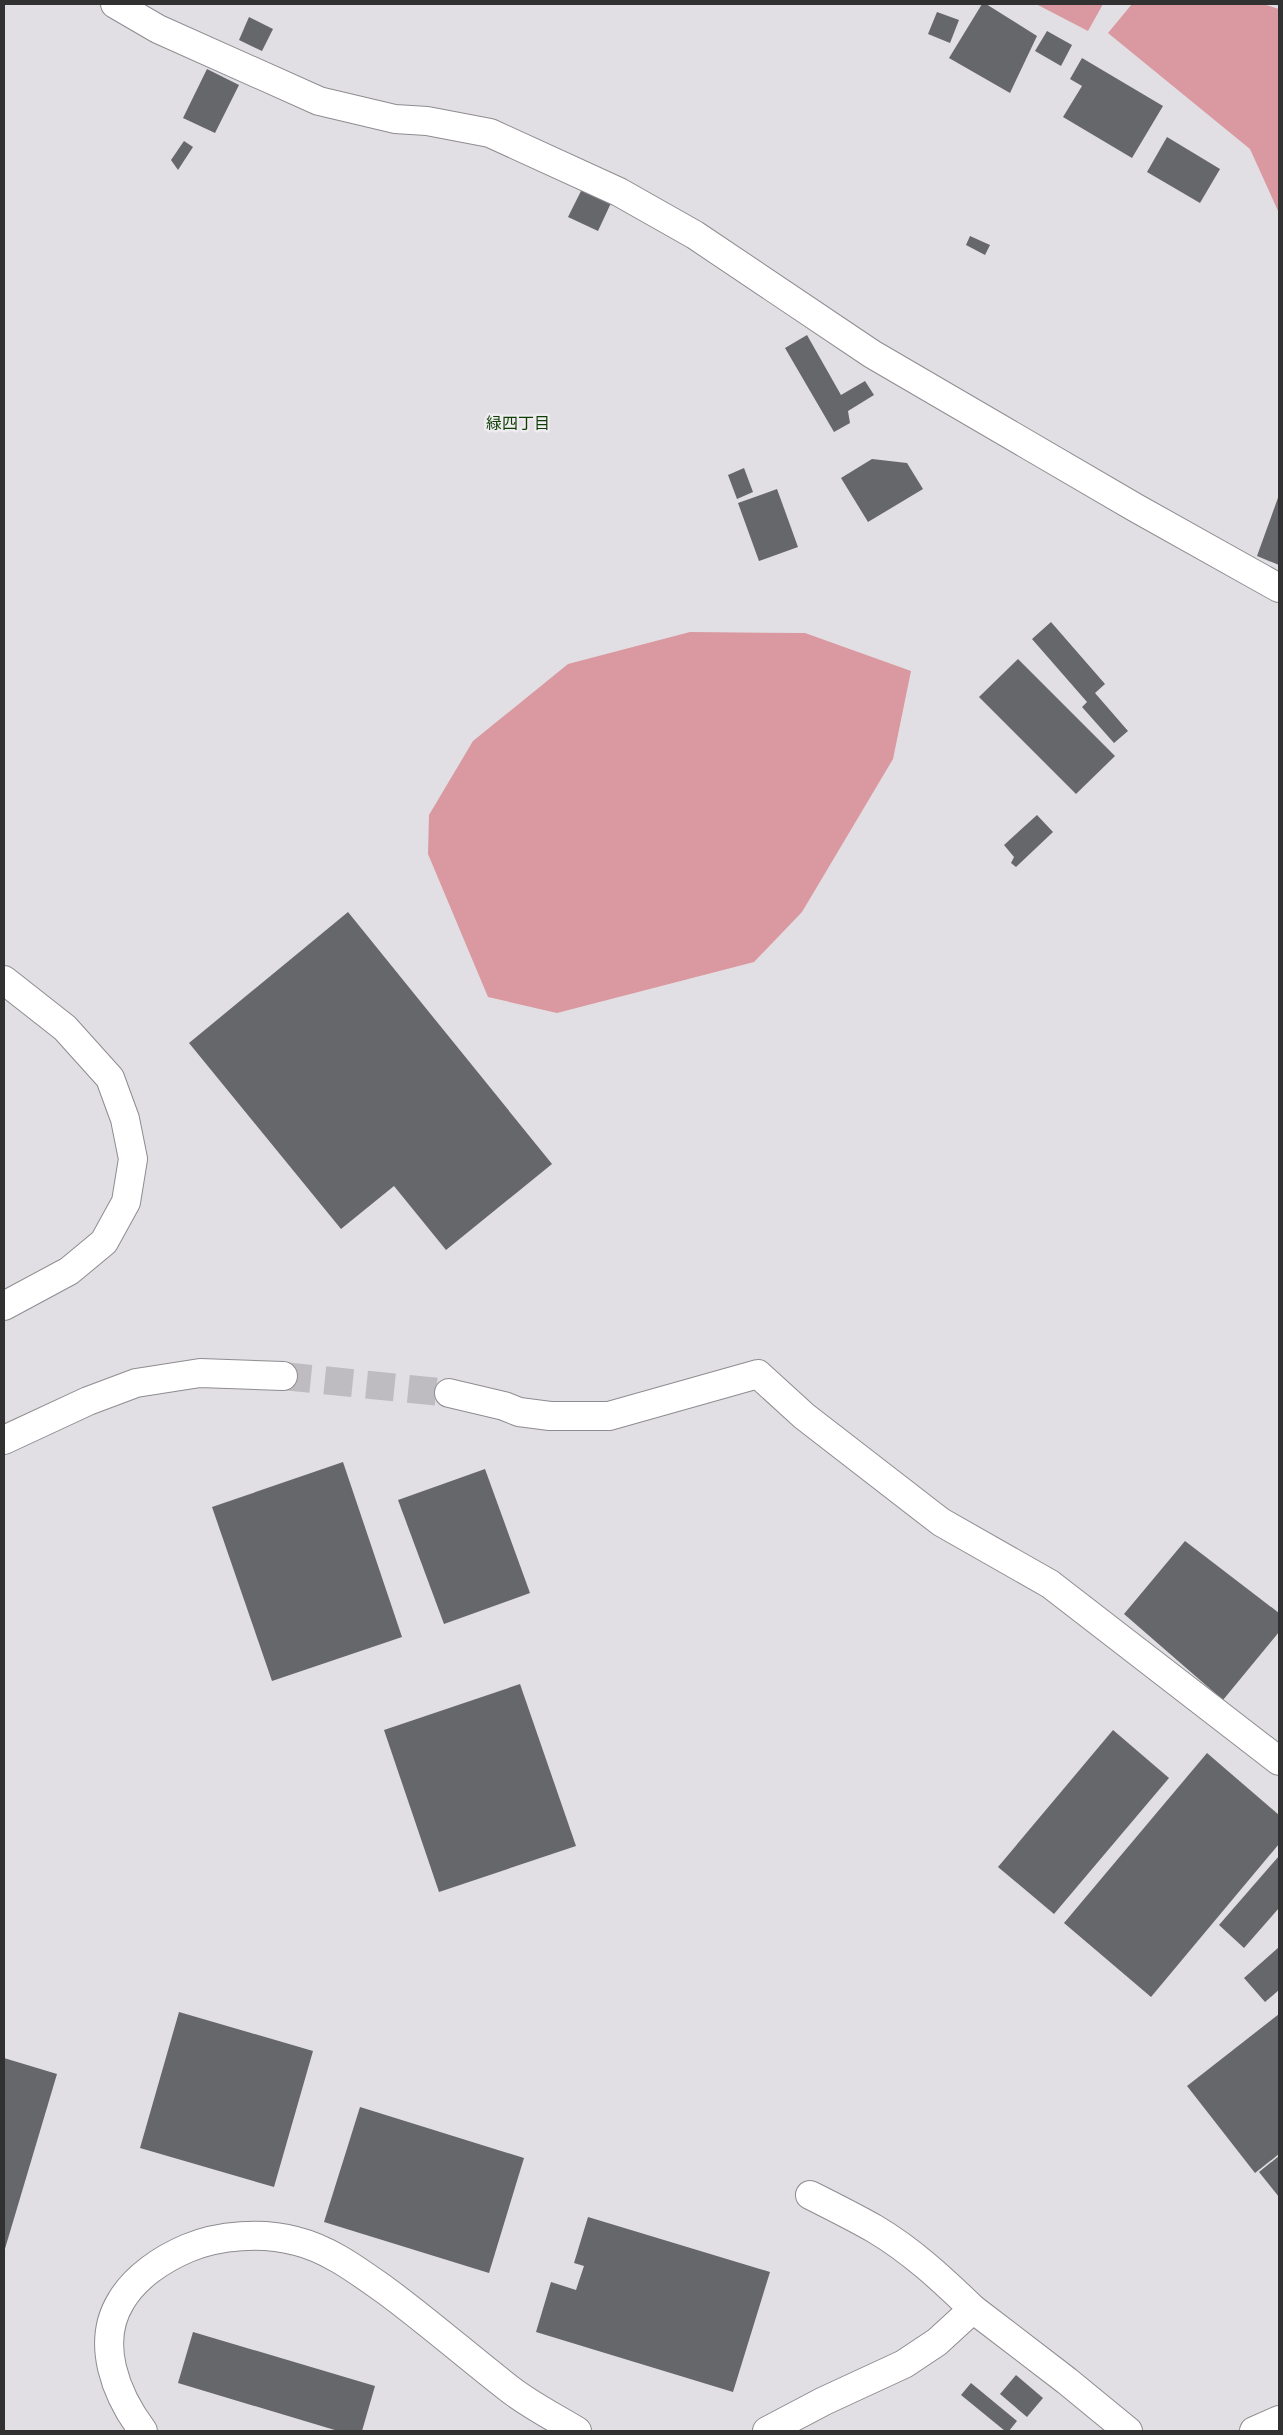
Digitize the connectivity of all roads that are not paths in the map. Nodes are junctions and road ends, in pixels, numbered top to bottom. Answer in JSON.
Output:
{"nodes":[{"id":1,"x":114,"y":4,"type":"edge"},
{"id":2,"x":1279,"y":588,"type":"edge"},
{"id":3,"x":4,"y":980,"type":"edge"},
{"id":4,"x":4,"y":1306,"type":"edge"},
{"id":5,"x":283,"y":1376,"type":"tunnel mouth"},
{"id":6,"x":450,"y":1393,"type":"tunnel mouth"},
{"id":7,"x":4,"y":1440,"type":"edge"},
{"id":8,"x":1279,"y":1761,"type":"edge"},
{"id":9,"x":810,"y":2195,"type":"dead end"},
{"id":10,"x":973,"y":2309,"type":"junction"},
{"id":11,"x":1279,"y":2420,"type":"edge"},
{"id":12,"x":143,"y":2431,"type":"edge"},
{"id":13,"x":577,"y":2431,"type":"edge"},
{"id":14,"x":767,"y":2431,"type":"edge"},
{"id":15,"x":1128,"y":2431,"type":"edge"},
{"id":16,"x":1254,"y":2431,"type":"edge"}],
"edges":[{"from":1,"to":2,"type":"street"},
{"from":3,"to":4,"type":"street"},
{"from":5,"to":7,"type":"street"},
{"from":6,"to":8,"type":"street"},
{"from":9,"to":10,"type":"street"},
{"from":10,"to":14,"type":"street"},
{"from":10,"to":15,"type":"street"},
{"from":11,"to":16,"type":"street"},
{"from":12,"to":13,"type":"street"}]}
